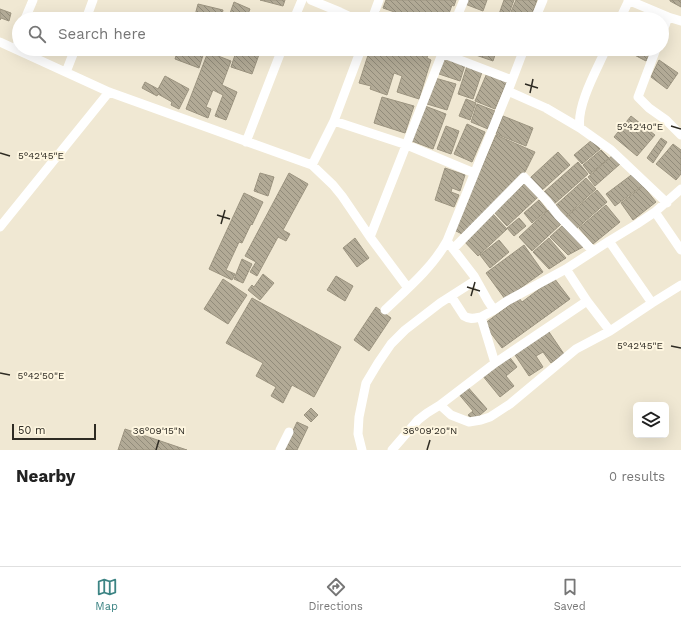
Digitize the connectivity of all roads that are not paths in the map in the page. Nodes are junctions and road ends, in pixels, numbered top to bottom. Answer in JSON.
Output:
{"nodes":[{"id":1,"x":33,"y":0,"type":"edge"},
{"id":2,"x":93,"y":0,"type":"edge"},
{"id":3,"x":302,"y":0,"type":"edge"},
{"id":4,"x":311,"y":0,"type":"edge"},
{"id":5,"x":379,"y":0,"type":"edge"},
{"id":6,"x":464,"y":0,"type":"edge"},
{"id":7,"x":543,"y":0,"type":"edge"},
{"id":8,"x":628,"y":0,"type":"edge"},
{"id":9,"x":28,"y":12,"type":"edge"},
{"id":10,"x":89,"y":12,"type":"edge"},
{"id":11,"x":297,"y":12,"type":"edge"},
{"id":12,"x":340,"y":12,"type":"edge"},
{"id":13,"x":375,"y":12,"type":"edge"},
{"id":14,"x":459,"y":12,"type":"edge"},
{"id":15,"x":538,"y":12,"type":"edge"},
{"id":16,"x":623,"y":12,"type":"edge"},
{"id":17,"x":656,"y":12,"type":"edge"},
{"id":18,"x":669,"y":17,"type":"edge"},
{"id":19,"x":681,"y":22,"type":"edge"},
{"id":20,"x":0,"y":42,"type":"edge"},
{"id":21,"x":12,"y":47,"type":"edge"},
{"id":22,"x":31,"y":56,"type":"edge"},
{"id":23,"x":72,"y":56,"type":"edge"},
{"id":24,"x":279,"y":56,"type":"edge"},
{"id":25,"x":358,"y":56,"type":"edge"},
{"id":26,"x":442,"y":56,"type":"edge"},
{"id":27,"x":456,"y":56,"type":"edge"},
{"id":28,"x":521,"y":56,"type":"edge"},
{"id":29,"x":603,"y":56,"type":"edge"},
{"id":30,"x":653,"y":56,"type":"edge"},
{"id":31,"x":66,"y":72,"type":"junction"},
{"id":32,"x":512,"y":80,"type":"junction"},
{"id":33,"x":508,"y":91,"type":"junction"},
{"id":34,"x":109,"y":92,"type":"junction"},
{"id":35,"x":334,"y":121,"type":"junction"},
{"id":36,"x":681,"y":123,"type":"edge"},
{"id":37,"x":580,"y":128,"type":"junction"},
{"id":38,"x":678,"y":133,"type":"edge"},
{"id":39,"x":246,"y":142,"type":"junction"},
{"id":40,"x":407,"y":145,"type":"junction"},
{"id":41,"x":312,"y":165,"type":"junction"},
{"id":42,"x":474,"y":173,"type":"junction"},
{"id":43,"x":681,"y":189,"type":"edge"},
{"id":44,"x":667,"y":202,"type":"junction"},
{"id":45,"x":655,"y":212,"type":"junction"},
{"id":46,"x":0,"y":227,"type":"edge"},
{"id":47,"x":370,"y":237,"type":"junction"},
{"id":48,"x":447,"y":241,"type":"junction"},
{"id":49,"x":609,"y":241,"type":"junction"},
{"id":50,"x":453,"y":249,"type":"junction"},
{"id":51,"x":681,"y":250,"type":"edge"},
{"id":52,"x":593,"y":251,"type":"junction"},
{"id":53,"x":566,"y":269,"type":"junction"},
{"id":54,"x":476,"y":280,"type":"junction"},
{"id":55,"x":681,"y":285,"type":"edge"},
{"id":56,"x":408,"y":288,"type":"junction"},
{"id":57,"x":451,"y":296,"type":"junction"},
{"id":58,"x":587,"y":301,"type":"junction"},
{"id":59,"x":652,"y":303,"type":"junction"},
{"id":60,"x":385,"y":310,"type":"dead end"},
{"id":61,"x":494,"y":310,"type":"junction"},
{"id":62,"x":481,"y":317,"type":"junction"},
{"id":63,"x":610,"y":332,"type":"junction"},
{"id":64,"x":495,"y":363,"type":"junction"},
{"id":65,"x":440,"y":405,"type":"junction"},
{"id":66,"x":289,"y":432,"type":"dead end"},
{"id":67,"x":280,"y":450,"type":"edge"},
{"id":68,"x":362,"y":450,"type":"edge"},
{"id":69,"x":392,"y":450,"type":"edge"}],
"edges":[{"from":1,"to":9,"type":"street"},
{"from":2,"to":10,"type":"street"},
{"from":3,"to":11,"type":"street"},
{"from":4,"to":12,"type":"street"},
{"from":5,"to":13,"type":"street"},
{"from":6,"to":14,"type":"street"},
{"from":7,"to":15,"type":"street"},
{"from":8,"to":16,"type":"street"},
{"from":8,"to":17,"type":"street"},
{"from":18,"to":19,"type":"street"},
{"from":20,"to":21,"type":"street"},
{"from":22,"to":31,"type":"street"},
{"from":23,"to":31,"type":"street"},
{"from":24,"to":39,"type":"street"},
{"from":25,"to":35,"type":"street"},
{"from":26,"to":40,"type":"street"},
{"from":27,"to":32,"type":"street"},
{"from":28,"to":32,"type":"street"},
{"from":29,"to":37,"type":"street"},
{"from":30,"to":38,"type":"street"},
{"from":31,"to":34,"type":"street"},
{"from":32,"to":33,"type":"street"},
{"from":33,"to":37,"type":"street"},
{"from":33,"to":42,"type":"street"},
{"from":34,"to":39,"type":"street"},
{"from":34,"to":46,"type":"street"},
{"from":35,"to":40,"type":"street"},
{"from":35,"to":41,"type":"street"},
{"from":36,"to":38,"type":"street"},
{"from":37,"to":44,"type":"street"},
{"from":39,"to":41,"type":"street"},
{"from":40,"to":42,"type":"street"},
{"from":40,"to":47,"type":"street"},
{"from":41,"to":47,"type":"street"},
{"from":42,"to":48,"type":"street"},
{"from":43,"to":44,"type":"street"},
{"from":44,"to":45,"type":"street"},
{"from":45,"to":49,"type":"street"},
{"from":45,"to":51,"type":"street"},
{"from":47,"to":56,"type":"street"},
{"from":48,"to":50,"type":"street"},
{"from":48,"to":56,"type":"street"},
{"from":49,"to":52,"type":"street"},
{"from":49,"to":59,"type":"street"},
{"from":50,"to":52,"type":"street"},
{"from":50,"to":54,"type":"street"},
{"from":52,"to":53,"type":"street"},
{"from":53,"to":58,"type":"street"},
{"from":53,"to":61,"type":"street"},
{"from":54,"to":57,"type":"street"},
{"from":54,"to":61,"type":"street"},
{"from":55,"to":59,"type":"street"},
{"from":56,"to":60,"type":"street"},
{"from":57,"to":62,"type":"street"},
{"from":57,"to":68,"type":"street"},
{"from":58,"to":63,"type":"street"},
{"from":58,"to":64,"type":"street"},
{"from":59,"to":63,"type":"street"},
{"from":61,"to":62,"type":"street"},
{"from":62,"to":64,"type":"street"},
{"from":63,"to":65,"type":"street"},
{"from":64,"to":65,"type":"street"},
{"from":65,"to":69,"type":"street"},
{"from":66,"to":67,"type":"street"}]}
